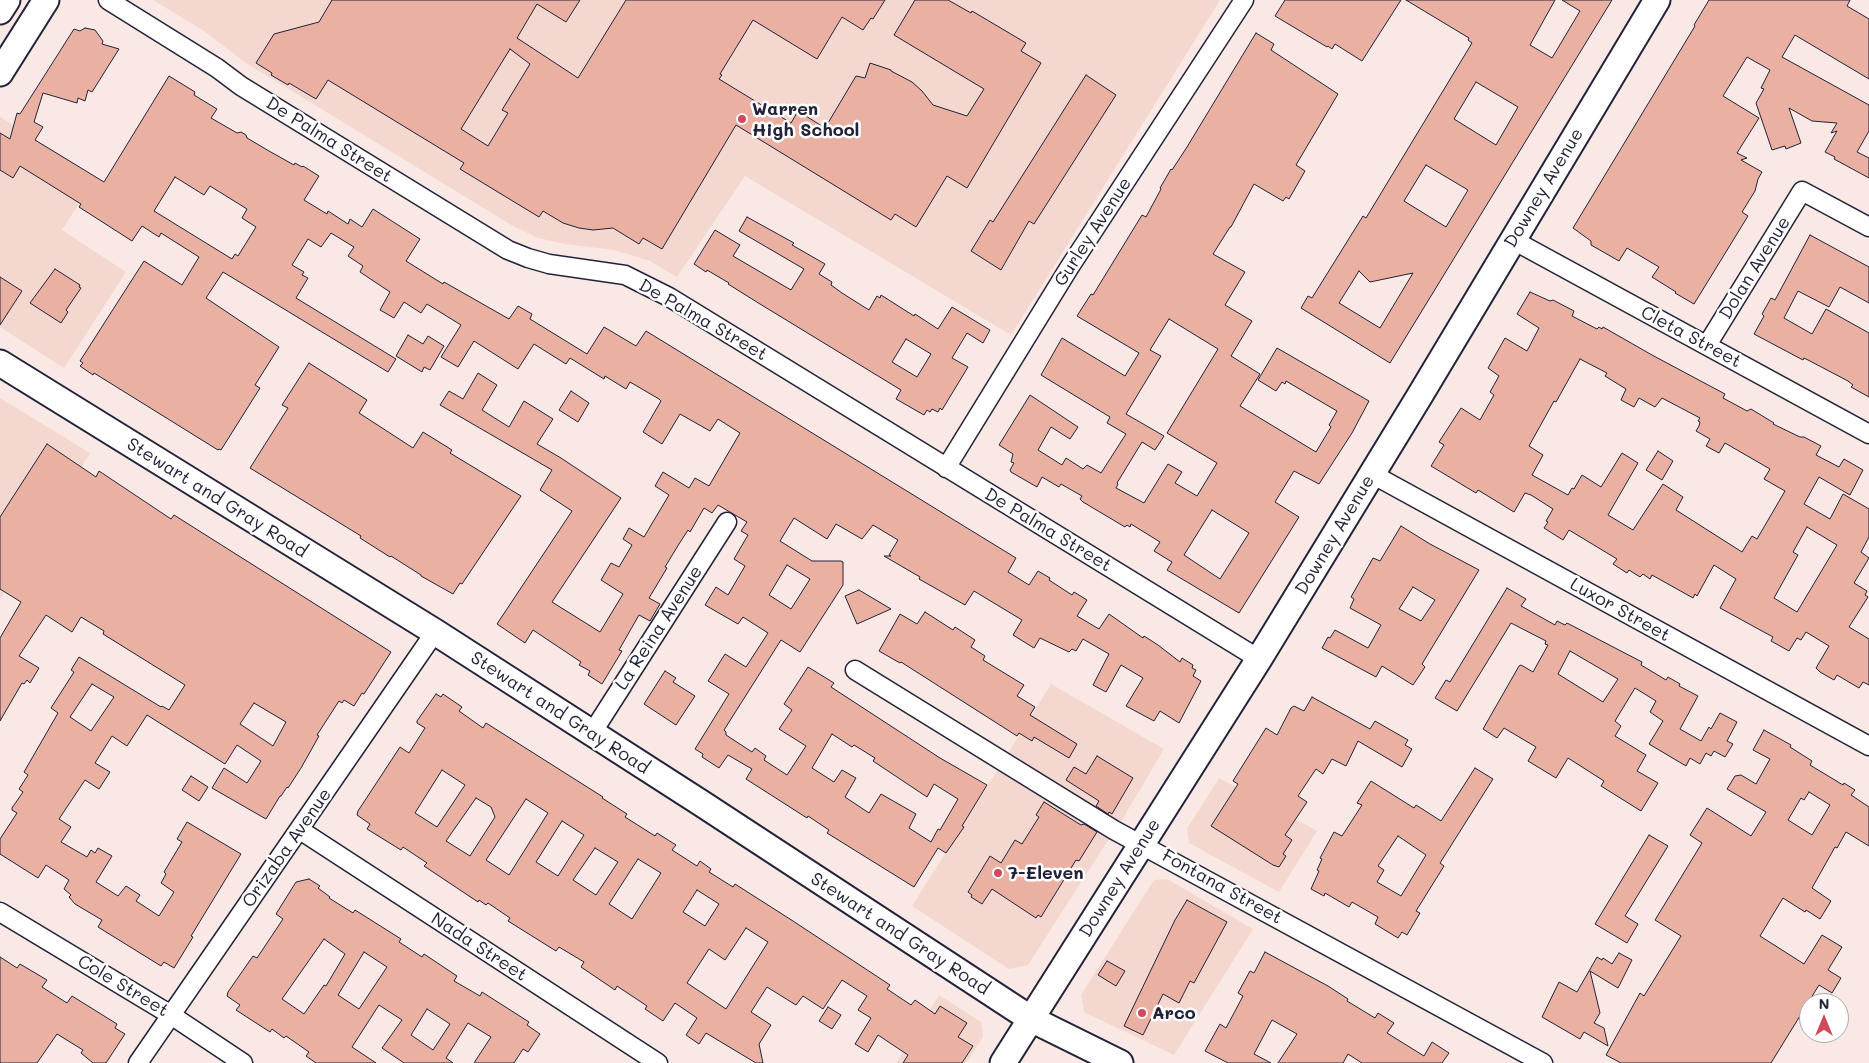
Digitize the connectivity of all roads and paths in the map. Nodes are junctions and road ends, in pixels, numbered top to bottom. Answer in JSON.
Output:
{"nodes":[{"id":1,"x":7,"y":0,"type":"edge"},
{"id":2,"x":46,"y":0,"type":"edge"},
{"id":3,"x":108,"y":0,"type":"edge"},
{"id":4,"x":1244,"y":0,"type":"edge"},
{"id":5,"x":1657,"y":0,"type":"edge"},
{"id":6,"x":0,"y":11,"type":"edge"},
{"id":7,"x":0,"y":73,"type":"edge"},
{"id":8,"x":1869,"y":227,"type":"edge"},
{"id":9,"x":1513,"y":240,"type":"junction"},
{"id":10,"x":1707,"y":345,"type":"junction"},
{"id":11,"x":0,"y":363,"type":"edge"},
{"id":12,"x":1869,"y":434,"type":"edge"},
{"id":13,"x":946,"y":468,"type":"junction"},
{"id":14,"x":1372,"y":474,"type":"junction"},
{"id":15,"x":727,"y":522,"type":"dead end"},
{"id":16,"x":435,"y":632,"type":"junction"},
{"id":17,"x":1259,"y":658,"type":"junction"},
{"id":18,"x":854,"y":670,"type":"dead end"},
{"id":19,"x":592,"y":733,"type":"junction"},
{"id":20,"x":1869,"y":746,"type":"edge"},
{"id":21,"x":300,"y":830,"type":"junction"},
{"id":22,"x":1142,"y":844,"type":"junction"},
{"id":23,"x":0,"y":912,"type":"edge"},
{"id":24,"x":171,"y":1015,"type":"junction"},
{"id":25,"x":1030,"y":1020,"type":"junction"},
{"id":26,"x":138,"y":1063,"type":"edge"},
{"id":27,"x":244,"y":1063,"type":"edge"},
{"id":28,"x":658,"y":1063,"type":"edge"},
{"id":29,"x":1003,"y":1063,"type":"edge"},
{"id":30,"x":1120,"y":1063,"type":"edge"},
{"id":31,"x":1543,"y":1063,"type":"edge"}],
"edges":[{"from":1,"to":6,"type":"main road"},
{"from":2,"to":7,"type":"main road"},
{"from":3,"to":13,"type":"street","name":"De Palma Street"},
{"from":4,"to":13,"type":"street","name":"Gurley Avenue"},
{"from":5,"to":9,"type":"main road","name":"Downey Avenue"},
{"from":8,"to":10,"type":"street","name":"Dolan Avenue"},
{"from":9,"to":10,"type":"street","name":"Cleta Street"},
{"from":9,"to":14,"type":"main road","name":"Downey Avenue"},
{"from":10,"to":12,"type":"street","name":"Cleta Street"},
{"from":11,"to":16,"type":"main road","name":"Stewart and Gray Road"},
{"from":13,"to":17,"type":"street","name":"De Palma Street"},
{"from":14,"to":17,"type":"main road","name":"Downey Avenue"},
{"from":14,"to":20,"type":"street","name":"Luxor Street"},
{"from":15,"to":19,"type":"street","name":"La Reina Avenue"},
{"from":16,"to":19,"type":"main road","name":"Stewart and Gray Road"},
{"from":16,"to":21,"type":"street","name":"Orizaba Avenue"},
{"from":17,"to":22,"type":"main road","name":"Downey Avenue"},
{"from":18,"to":22,"type":"street","name":"Fontana Street"},
{"from":19,"to":25,"type":"main road","name":"Stewart and Gray Road"},
{"from":21,"to":24,"type":"street","name":"Orizaba Avenue"},
{"from":21,"to":28,"type":"street","name":"Nada Street"},
{"from":22,"to":25,"type":"main road","name":"Downey Avenue"},
{"from":22,"to":31,"type":"street","name":"Fontana Street"},
{"from":23,"to":24,"type":"street","name":"Cole Street"},
{"from":24,"to":26,"type":"street","name":"Orizaba Avenue"},
{"from":24,"to":27,"type":"street","name":"Cole Street"},
{"from":25,"to":29,"type":"main road","name":"Downey Avenue"},
{"from":25,"to":30,"type":"main road","name":"Stewart and Gray Road"}]}
